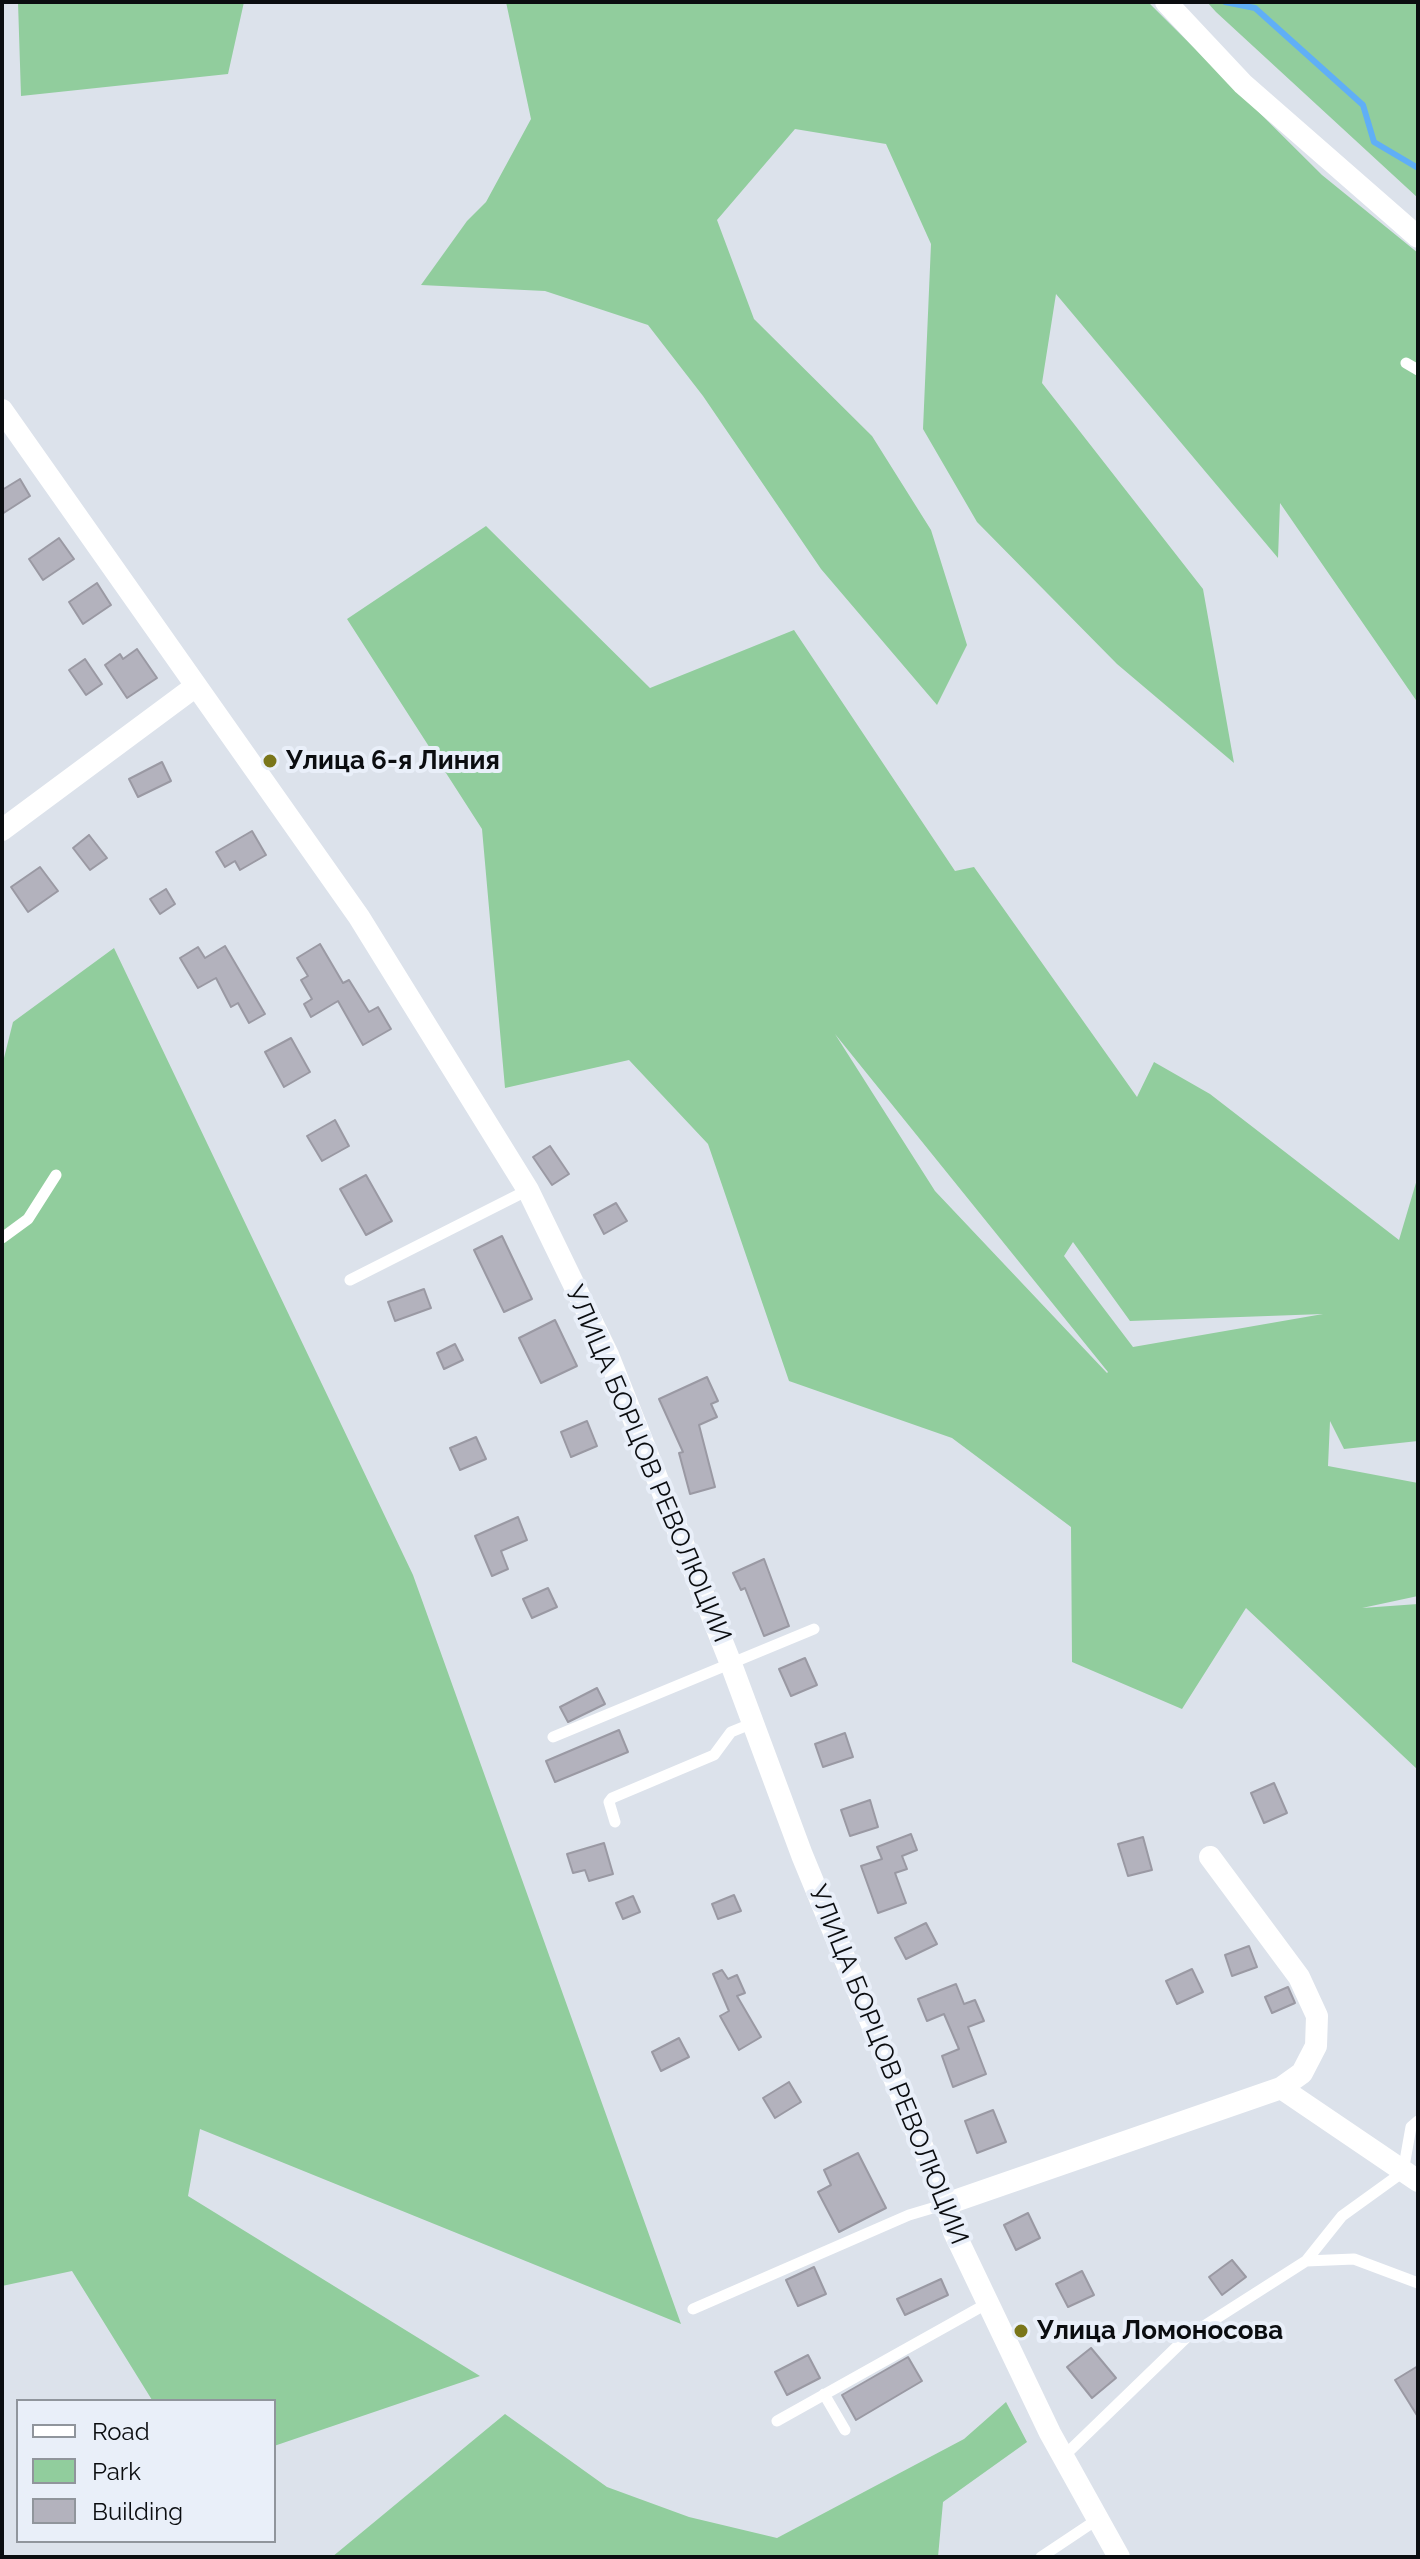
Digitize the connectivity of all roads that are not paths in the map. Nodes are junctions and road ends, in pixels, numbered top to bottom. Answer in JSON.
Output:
{"nodes":[{"id":1,"x":1166,"y":2,"type":"edge"},
{"id":2,"x":1418,"y":237,"type":"edge"},
{"id":3,"x":1406,"y":363,"type":"dead end"},
{"id":4,"x":1418,"y":370,"type":"edge"},
{"id":5,"x":2,"y":410,"type":"edge"},
{"id":6,"x":196,"y":686,"type":"junction"},
{"id":7,"x":2,"y":830,"type":"edge"},
{"id":8,"x":56,"y":1175,"type":"dead end"},
{"id":9,"x":528,"y":1190,"type":"junction"},
{"id":10,"x":2,"y":1238,"type":"edge"},
{"id":11,"x":350,"y":1280,"type":"dead end"},
{"id":12,"x":814,"y":1629,"type":"dead end"},
{"id":13,"x":731,"y":1664,"type":"junction"},
{"id":14,"x":753,"y":1723,"type":"junction"},
{"id":15,"x":553,"y":1737,"type":"dead end"},
{"id":16,"x":615,"y":1822,"type":"dead end"},
{"id":17,"x":1210,"y":1857,"type":"dead end"},
{"id":18,"x":1281,"y":2088,"type":"junction"},
{"id":19,"x":1418,"y":2121,"type":"edge"},
{"id":20,"x":1410,"y":2177,"type":"edge"},
{"id":21,"x":946,"y":2204,"type":"junction"},
{"id":22,"x":1306,"y":2261,"type":"junction"},
{"id":23,"x":1418,"y":2283,"type":"edge"},
{"id":24,"x":988,"y":2303,"type":"junction"},
{"id":25,"x":693,"y":2309,"type":"dead end"},
{"id":26,"x":824,"y":2394,"type":"junction"},
{"id":27,"x":777,"y":2421,"type":"dead end"},
{"id":28,"x":845,"y":2430,"type":"dead end"},
{"id":29,"x":1064,"y":2456,"type":"junction"},
{"id":30,"x":1099,"y":2518,"type":"junction"},
{"id":31,"x":1041,"y":2557,"type":"edge"},
{"id":32,"x":1119,"y":2557,"type":"edge"}],
"edges":[{"from":1,"to":2,"type":"street"},
{"from":3,"to":4,"type":"lane"},
{"from":5,"to":6,"type":"street","name":"УЛИЦА БОРЦОВ РЕВОЛЮЦИИ"},
{"from":6,"to":7,"type":"street"},
{"from":6,"to":9,"type":"street","name":"УЛИЦА БОРЦОВ РЕВОЛЮЦИИ"},
{"from":8,"to":10,"type":"lane"},
{"from":9,"to":11,"type":"lane"},
{"from":9,"to":13,"type":"street","name":"УЛИЦА БОРЦОВ РЕВОЛЮЦИИ"},
{"from":12,"to":13,"type":"lane"},
{"from":13,"to":14,"type":"street","name":"УЛИЦА БОРЦОВ РЕВОЛЮЦИИ"},
{"from":13,"to":15,"type":"lane"},
{"from":14,"to":16,"type":"lane"},
{"from":14,"to":21,"type":"street","name":"УЛИЦА БОРЦОВ РЕВОЛЮЦИИ"},
{"from":17,"to":18,"type":"street"},
{"from":18,"to":20,"type":"street"},
{"from":18,"to":21,"type":"street"},
{"from":19,"to":20,"type":"lane"},
{"from":20,"to":22,"type":"lane"},
{"from":21,"to":24,"type":"street","name":"УЛИЦА БОРЦОВ РЕВОЛЮЦИИ"},
{"from":21,"to":25,"type":"lane"},
{"from":22,"to":23,"type":"lane"},
{"from":22,"to":29,"type":"lane"},
{"from":24,"to":26,"type":"lane"},
{"from":24,"to":29,"type":"street","name":"УЛИЦА БОРЦОВ РЕВОЛЮЦИИ"},
{"from":26,"to":27,"type":"lane"},
{"from":26,"to":28,"type":"lane"},
{"from":29,"to":30,"type":"street","name":"УЛИЦА БОРЦОВ РЕВОЛЮЦИИ"},
{"from":30,"to":31,"type":"lane"},
{"from":30,"to":32,"type":"street","name":"УЛИЦА БОРЦОВ РЕВОЛЮЦИИ"}]}
